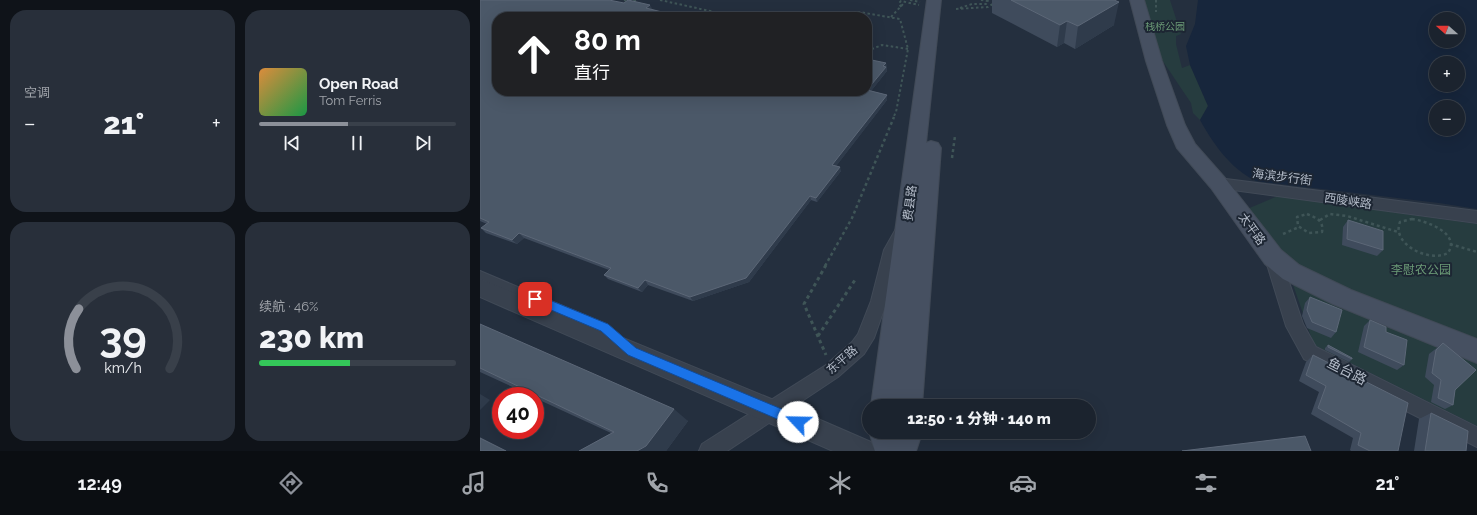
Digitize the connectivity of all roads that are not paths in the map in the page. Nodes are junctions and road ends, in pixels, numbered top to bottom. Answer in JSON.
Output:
{"nodes":[{"id":1,"x":923,"y":0,"type":"edge"},
{"id":2,"x":945,"y":0,"type":"edge"},
{"id":3,"x":1136,"y":0,"type":"edge"},
{"id":4,"x":1218,"y":183,"type":"junction"},
{"id":5,"x":908,"y":217,"type":"junction"},
{"id":6,"x":1477,"y":217,"type":"edge"},
{"id":7,"x":1272,"y":257,"type":"junction"},
{"id":8,"x":480,"y":275,"type":"edge"},
{"id":9,"x":480,"y":288,"type":"edge"},
{"id":10,"x":632,"y":352,"type":"junction"},
{"id":11,"x":1477,"y":352,"type":"edge"},
{"id":12,"x":886,"y":399,"type":"edge"},
{"id":13,"x":909,"y":399,"type":"edge"},
{"id":14,"x":772,"y":410,"type":"junction"},
{"id":15,"x":1477,"y":437,"type":"edge"},
{"id":16,"x":886,"y":439,"type":"edge"},
{"id":17,"x":906,"y":439,"type":"edge"},
{"id":18,"x":710,"y":451,"type":"edge"},
{"id":19,"x":862,"y":451,"type":"edge"},
{"id":20,"x":890,"y":451,"type":"edge"},
{"id":21,"x":901,"y":451,"type":"edge"}],
"edges":[{"from":1,"to":5,"type":"main road","name":"费县路"},
{"from":2,"to":13,"type":"main road","name":"费县路"},
{"from":3,"to":4,"type":"main road","name":"太平路"},
{"from":4,"to":6,"type":"street","name":"西陵峡路"},
{"from":4,"to":7,"type":"main road","name":"太平路"},
{"from":5,"to":12,"type":"main road","name":"费县路"},
{"from":5,"to":14,"type":"street","name":"东平路"},
{"from":7,"to":11,"type":"main road","name":"太平路"},
{"from":7,"to":15,"type":"street","name":"鱼台路"},
{"from":8,"to":10,"type":"lane"},
{"from":9,"to":10,"type":"street"},
{"from":10,"to":14,"type":"street"},
{"from":14,"to":18,"type":"street","name":"东平路"},
{"from":14,"to":19,"type":"street"},
{"from":16,"to":20,"type":"main road"},
{"from":17,"to":21,"type":"main road"}]}
